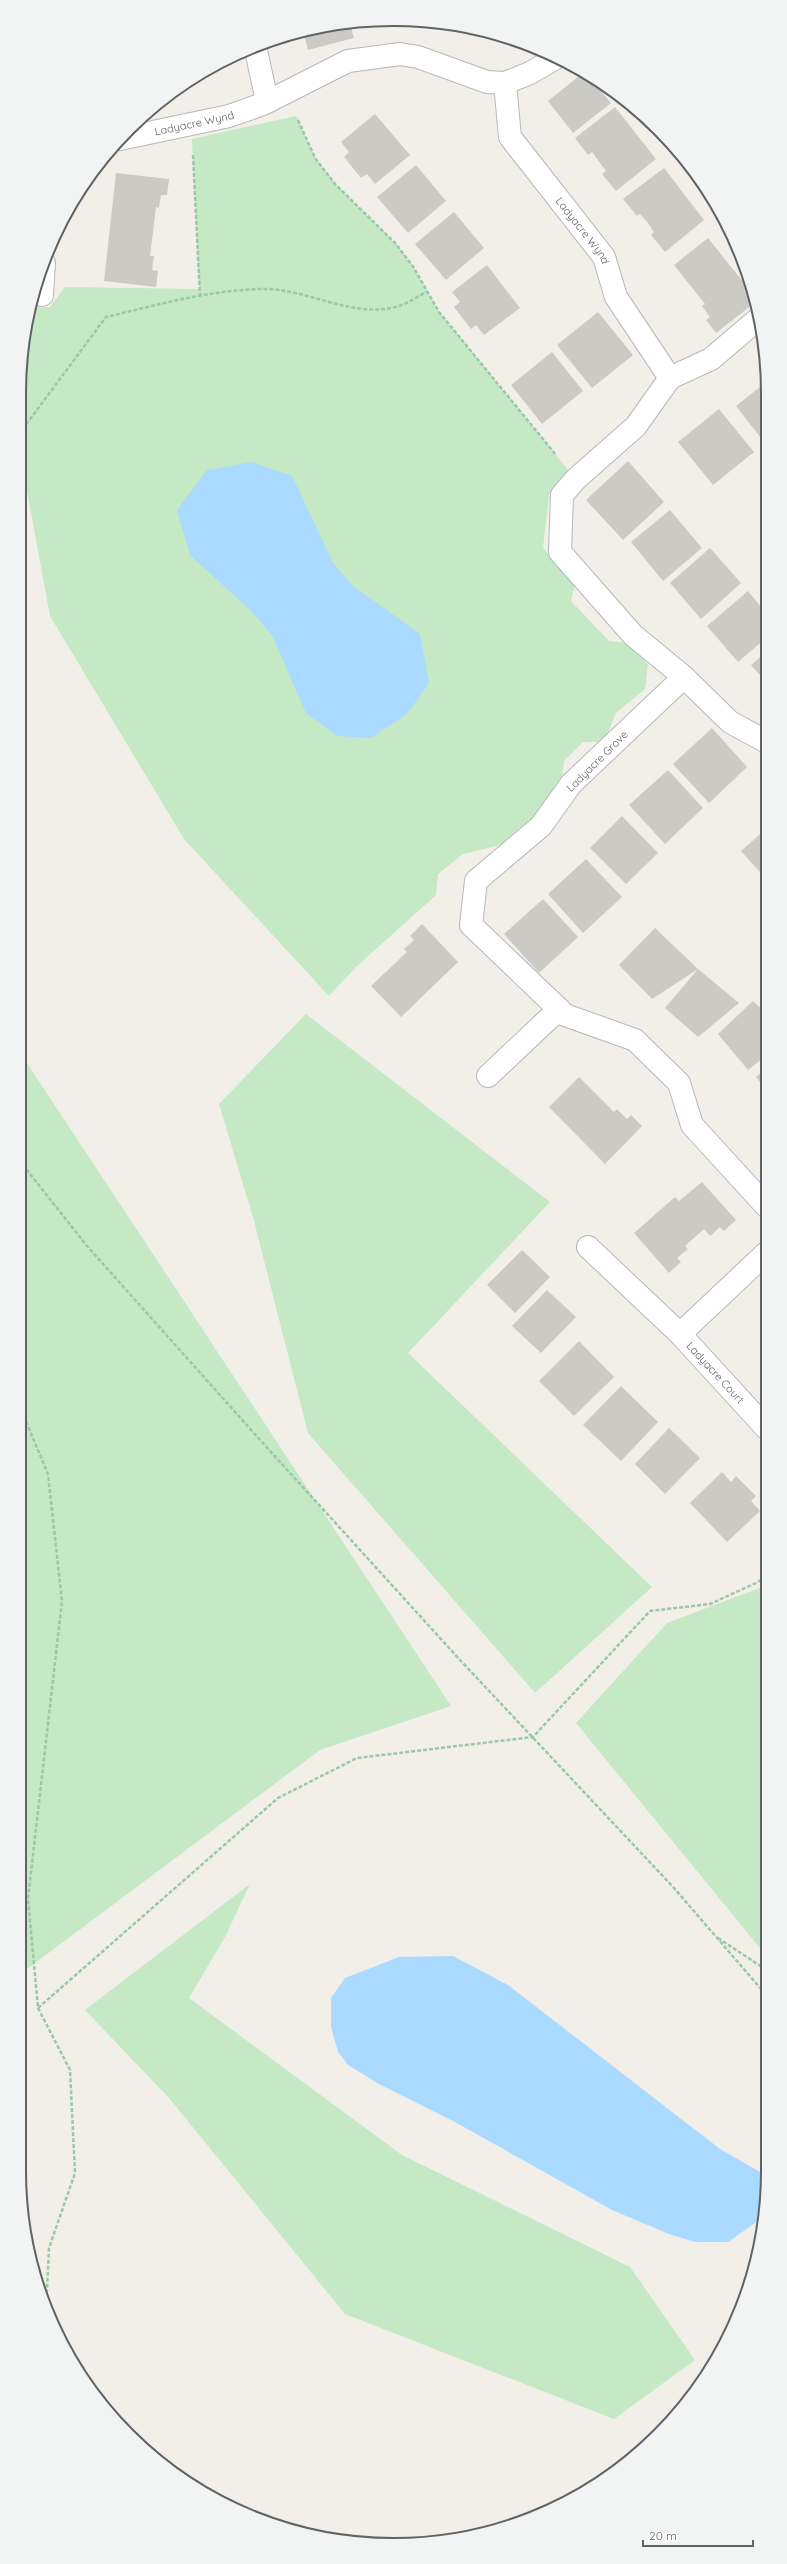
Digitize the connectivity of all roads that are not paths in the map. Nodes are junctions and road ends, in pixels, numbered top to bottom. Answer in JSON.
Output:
{"nodes":[{"id":1,"x":256,"y":53,"type":"edge"},
{"id":2,"x":550,"y":61,"type":"edge"},
{"id":3,"x":505,"y":83,"type":"junction"},
{"id":4,"x":267,"y":101,"type":"junction"},
{"id":5,"x":130,"y":138,"type":"edge"},
{"id":6,"x":43,"y":286,"type":"edge"},
{"id":7,"x":42,"y":295,"type":"dead end"},
{"id":8,"x":754,"y":322,"type":"edge"},
{"id":9,"x":670,"y":378,"type":"junction"},
{"id":10,"x":684,"y":676,"type":"junction"},
{"id":11,"x":761,"y":738,"type":"edge"},
{"id":12,"x":558,"y":1009,"type":"junction"},
{"id":13,"x":488,"y":1076,"type":"dead end"},
{"id":14,"x":761,"y":1201,"type":"edge"},
{"id":15,"x":588,"y":1247,"type":"dead end"},
{"id":16,"x":761,"y":1258,"type":"edge"},
{"id":17,"x":680,"y":1334,"type":"junction"},
{"id":18,"x":761,"y":1422,"type":"edge"}],
"edges":[{"from":1,"to":4,"type":"street"},
{"from":2,"to":3,"type":"street","name":"Ladyacre Wynd"},
{"from":3,"to":4,"type":"street","name":"Ladyacre Wynd"},
{"from":3,"to":9,"type":"street","name":"Ladyacre Wynd"},
{"from":4,"to":5,"type":"street","name":"Ladyacre Wynd"},
{"from":6,"to":7,"type":"street"},
{"from":8,"to":9,"type":"street"},
{"from":9,"to":10,"type":"street"},
{"from":10,"to":11,"type":"street"},
{"from":10,"to":12,"type":"street","name":"Ladyacre Grove"},
{"from":12,"to":13,"type":"street"},
{"from":12,"to":14,"type":"street","name":"Ladyacre Grove"},
{"from":15,"to":17,"type":"street","name":"Ladyacre Court"},
{"from":16,"to":17,"type":"street","name":"Ladyacre Court"},
{"from":17,"to":18,"type":"street","name":"Ladyacre Court"}]}
